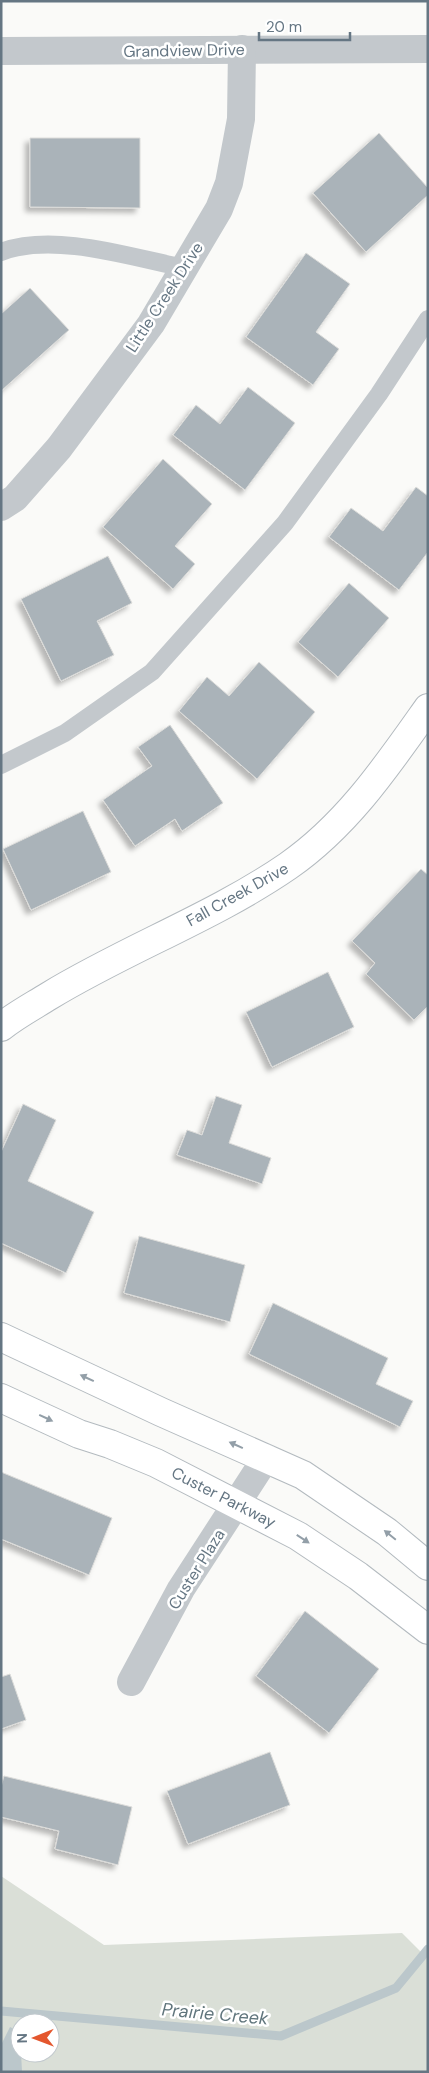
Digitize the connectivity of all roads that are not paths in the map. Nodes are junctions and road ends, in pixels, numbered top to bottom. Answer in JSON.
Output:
{"nodes":[{"id":1,"x":242,"y":49,"type":"junction"},
{"id":2,"x":428,"y":49,"type":"edge"},
{"id":3,"x":1,"y":51,"type":"edge"},
{"id":4,"x":1,"y":252,"type":"edge"},
{"id":5,"x":184,"y":268,"type":"junction"},
{"id":6,"x":428,"y":319,"type":"edge"},
{"id":7,"x":1,"y":508,"type":"edge"},
{"id":8,"x":428,"y":708,"type":"edge"},
{"id":9,"x":1,"y":765,"type":"edge"},
{"id":10,"x":1,"y":1027,"type":"edge"},
{"id":11,"x":1,"y":1337,"type":"edge"},
{"id":12,"x":1,"y":1398,"type":"edge"},
{"id":13,"x":266,"y":1458,"type":"junction"},
{"id":14,"x":236,"y":1503,"type":"junction"},
{"id":15,"x":428,"y":1566,"type":"edge"},
{"id":16,"x":428,"y":1630,"type":"edge"},
{"id":17,"x":131,"y":1682,"type":"dead end"}],
"edges":[{"from":1,"to":2,"type":"street","name":"Grandview Drive"},
{"from":1,"to":3,"type":"street","name":"Grandview Drive"},
{"from":1,"to":5,"type":"street","name":"Little Creek Drive"},
{"from":4,"to":5,"type":"lane"},
{"from":5,"to":7,"type":"street","name":"Little Creek Drive"},
{"from":6,"to":9,"type":"lane"},
{"from":8,"to":10,"type":"street","name":"Fall Creek Drive"},
{"from":13,"to":11,"type":"street","one_way":true},
{"from":12,"to":14,"type":"street","name":"Custer Parkway","one_way":true},
{"from":13,"to":14,"type":"street","name":"Custer Plaza"},
{"from":15,"to":13,"type":"street","one_way":true},
{"from":14,"to":16,"type":"street","name":"Custer Parkway","one_way":true},
{"from":14,"to":17,"type":"street","name":"Custer Plaza"}]}
